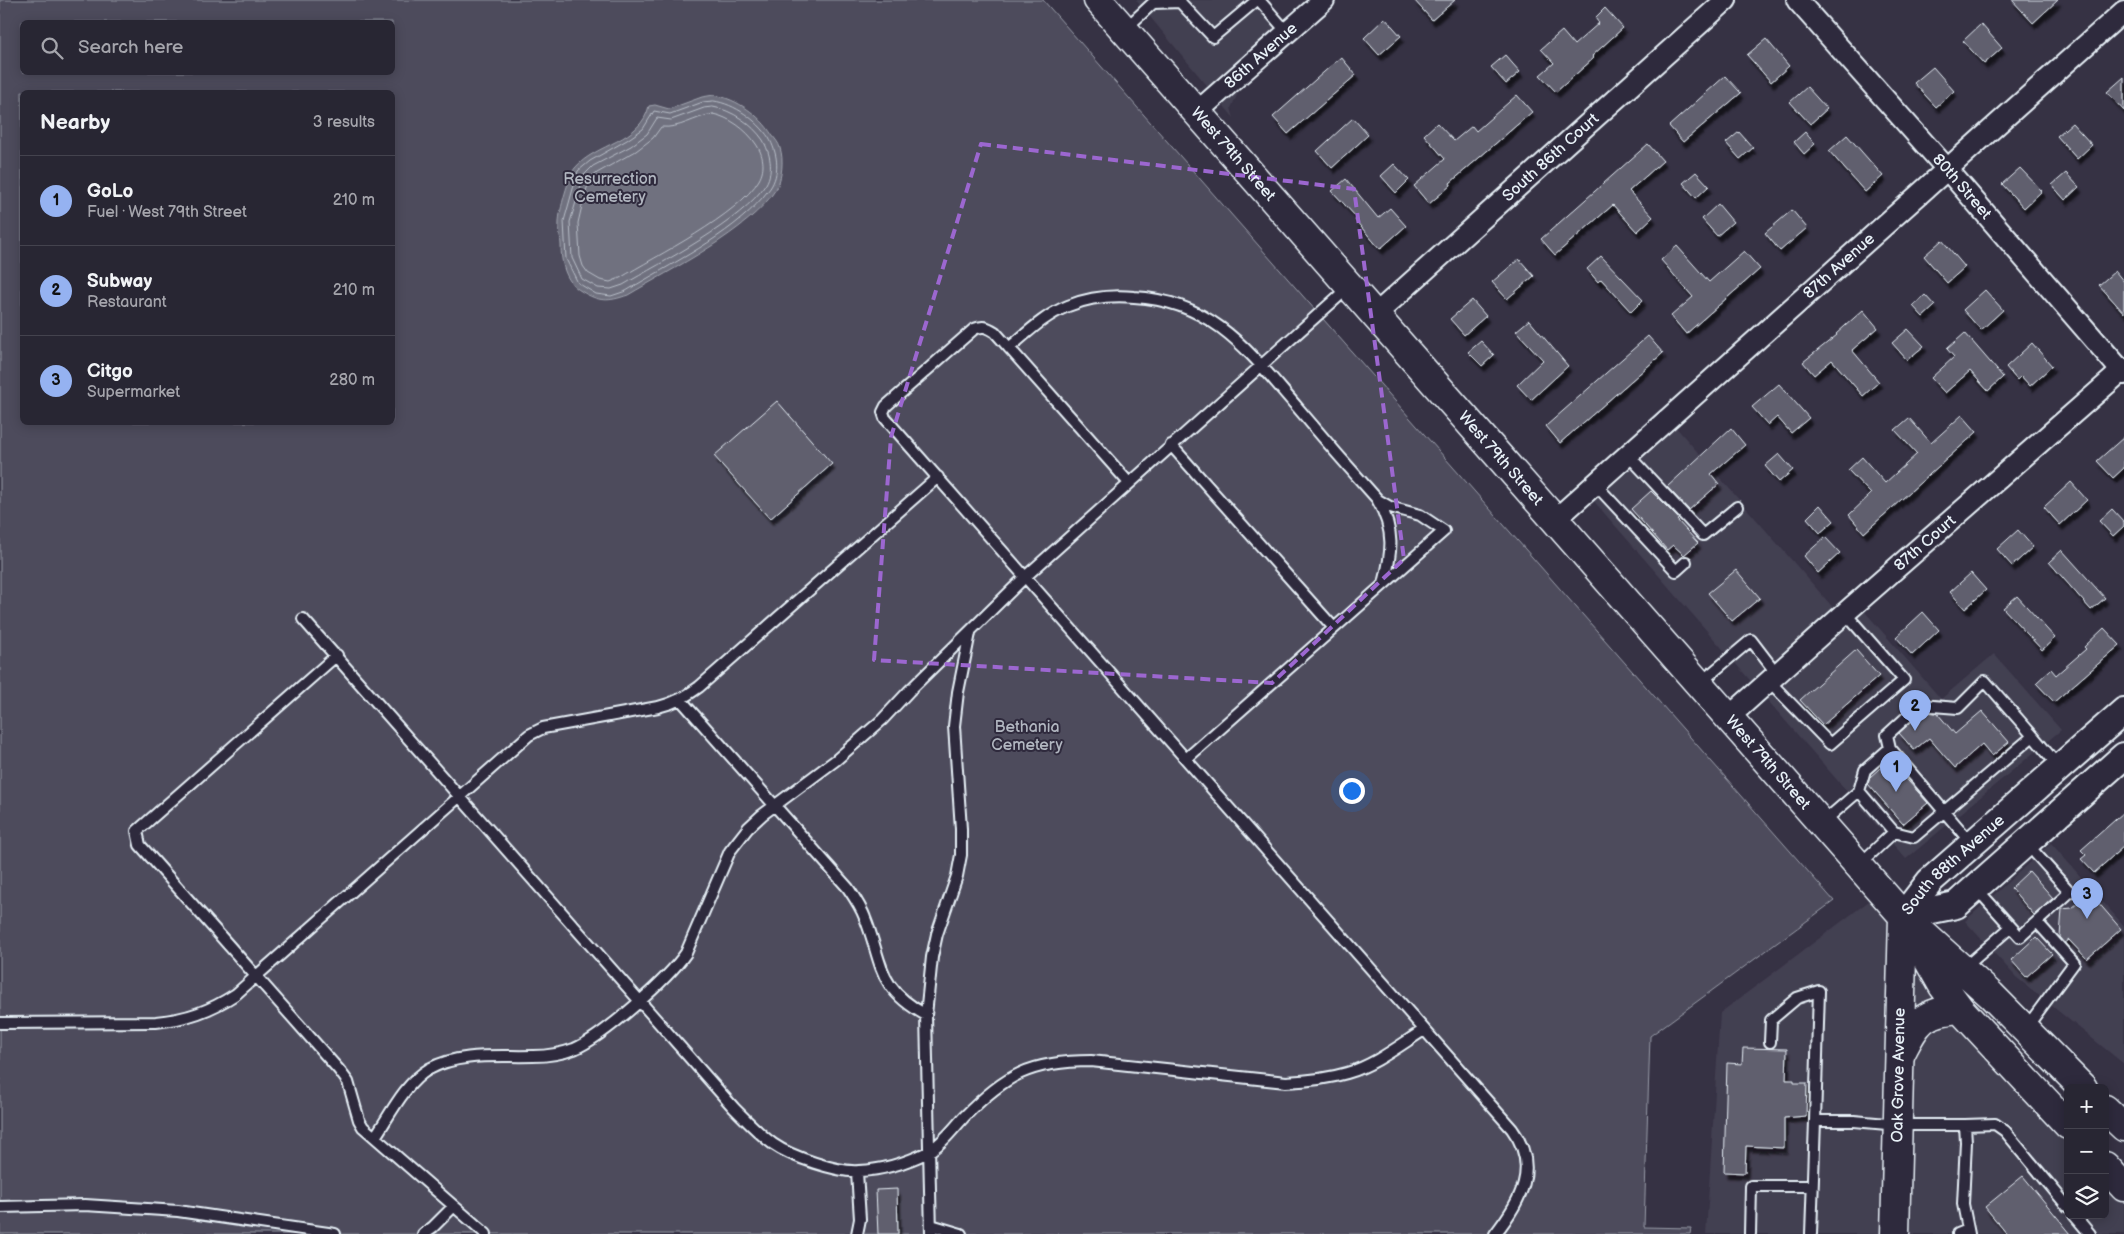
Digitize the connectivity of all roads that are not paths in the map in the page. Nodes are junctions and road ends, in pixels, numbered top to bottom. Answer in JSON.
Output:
{"nodes":[{"id":1,"x":1099,"y":0,"type":"edge"},
{"id":2,"x":1258,"y":0,"type":"edge"},
{"id":3,"x":1324,"y":0,"type":"edge"},
{"id":4,"x":1726,"y":0,"type":"edge"},
{"id":5,"x":1797,"y":0,"type":"edge"},
{"id":6,"x":2124,"y":11,"type":"edge"},
{"id":7,"x":1124,"y":29,"type":"junction"},
{"id":8,"x":1287,"y":32,"type":"junction"},
{"id":9,"x":1197,"y":112,"type":"junction"},
{"id":10,"x":1947,"y":169,"type":"junction"},
{"id":11,"x":1350,"y":286,"type":"junction"},
{"id":12,"x":1375,"y":315,"type":"junction"},
{"id":13,"x":1009,"y":348,"type":"junction"},
{"id":14,"x":1261,"y":366,"type":"junction"},
{"id":15,"x":2123,"y":372,"type":"edge"},
{"id":16,"x":1172,"y":446,"type":"junction"},
{"id":17,"x":1628,"y":455,"type":"junction"},
{"id":18,"x":938,"y":478,"type":"junction"},
{"id":19,"x":1129,"y":483,"type":"junction"},
{"id":20,"x":1595,"y":484,"type":"junction"},
{"id":21,"x":1378,"y":500,"type":"junction"},
{"id":22,"x":1737,"y":507,"type":"dead end"},
{"id":23,"x":1555,"y":520,"type":"junction"},
{"id":24,"x":1686,"y":562,"type":"dead end"},
{"id":25,"x":1025,"y":577,"type":"junction"},
{"id":26,"x":1384,"y":584,"type":"junction"},
{"id":27,"x":1845,"y":613,"type":"junction"},
{"id":28,"x":304,"y":619,"type":"dead end"},
{"id":29,"x":1334,"y":628,"type":"junction"},
{"id":30,"x":970,"y":633,"type":"junction"},
{"id":31,"x":337,"y":656,"type":"junction"},
{"id":32,"x":1773,"y":678,"type":"junction"},
{"id":33,"x":1699,"y":684,"type":"junction"},
{"id":34,"x":681,"y":700,"type":"junction"},
{"id":35,"x":1729,"y":717,"type":"junction"},
{"id":36,"x":2122,"y":717,"type":"edge"},
{"id":37,"x":2033,"y":736,"type":"junction"},
{"id":38,"x":1890,"y":748,"type":"junction"},
{"id":39,"x":2124,"y":756,"type":"edge"},
{"id":40,"x":1186,"y":759,"type":"junction"},
{"id":41,"x":2060,"y":768,"type":"junction"},
{"id":42,"x":1858,"y":791,"type":"junction"},
{"id":43,"x":460,"y":795,"type":"junction"},
{"id":44,"x":775,"y":806,"type":"junction"},
{"id":45,"x":1944,"y":811,"type":"junction"},
{"id":46,"x":1822,"y":823,"type":"junction"},
{"id":47,"x":1894,"y":832,"type":"junction"},
{"id":48,"x":2026,"y":843,"type":"junction"},
{"id":49,"x":1972,"y":845,"type":"junction"},
{"id":50,"x":1859,"y":865,"type":"junction"},
{"id":51,"x":1976,"y":887,"type":"junction"},
{"id":52,"x":1903,"y":916,"type":"junction"},
{"id":53,"x":2037,"y":922,"type":"junction"},
{"id":54,"x":2011,"y":927,"type":"junction"},
{"id":55,"x":256,"y":976,"type":"junction"},
{"id":56,"x":1953,"y":978,"type":"junction"},
{"id":57,"x":639,"y":1000,"type":"junction"},
{"id":58,"x":1960,"y":1009,"type":"junction"},
{"id":59,"x":926,"y":1015,"type":"junction"},
{"id":60,"x":0,"y":1023,"type":"edge"},
{"id":61,"x":1424,"y":1030,"type":"junction"},
{"id":62,"x":2025,"y":1030,"type":"junction"},
{"id":63,"x":1770,"y":1042,"type":"dead end"},
{"id":64,"x":1900,"y":1055,"type":"junction"},
{"id":65,"x":2079,"y":1084,"type":"edge"},
{"id":66,"x":2109,"y":1113,"type":"edge"},
{"id":67,"x":2064,"y":1120,"type":"edge"},
{"id":68,"x":1815,"y":1121,"type":"junction"},
{"id":69,"x":1965,"y":1124,"type":"junction"},
{"id":70,"x":1898,"y":1125,"type":"junction"},
{"id":71,"x":2124,"y":1127,"type":"edge"},
{"id":72,"x":375,"y":1137,"type":"junction"},
{"id":73,"x":929,"y":1151,"type":"junction"},
{"id":74,"x":2109,"y":1170,"type":"edge"},
{"id":75,"x":857,"y":1172,"type":"junction"},
{"id":76,"x":1811,"y":1186,"type":"junction"},
{"id":77,"x":2124,"y":1187,"type":"edge"},
{"id":78,"x":2064,"y":1202,"type":"edge"},
{"id":79,"x":454,"y":1206,"type":"junction"},
{"id":80,"x":0,"y":1207,"type":"edge"},
{"id":81,"x":2077,"y":1219,"type":"edge"},
{"id":82,"x":931,"y":1230,"type":"edge"},
{"id":83,"x":1965,"y":1233,"type":"edge"},
{"id":84,"x":335,"y":1234,"type":"edge"},
{"id":85,"x":423,"y":1234,"type":"edge"},
{"id":86,"x":486,"y":1234,"type":"edge"},
{"id":87,"x":857,"y":1234,"type":"edge"},
{"id":88,"x":961,"y":1234,"type":"edge"},
{"id":89,"x":1495,"y":1234,"type":"edge"},
{"id":90,"x":1750,"y":1234,"type":"edge"},
{"id":91,"x":1810,"y":1234,"type":"edge"},
{"id":92,"x":1895,"y":1234,"type":"edge"},
{"id":93,"x":2090,"y":1234,"type":"edge"}],
"edges":[{"from":1,"to":7,"type":"main road","name":"West 79th Street"},
{"from":2,"to":7,"type":"lane"},
{"from":2,"to":8,"type":"lane"},
{"from":3,"to":8,"type":"street","name":"86th Avenue"},
{"from":4,"to":12,"type":"street","name":"South 86th Court"},
{"from":5,"to":10,"type":"street","name":"80th Street"},
{"from":6,"to":10,"type":"street","name":"87th Avenue"},
{"from":7,"to":9,"type":"main road","name":"West 79th Street"},
{"from":8,"to":9,"type":"street","name":"86th Avenue"},
{"from":9,"to":11,"type":"main road","name":"West 79th Street"},
{"from":10,"to":15,"type":"street","name":"80th Street"},
{"from":10,"to":17,"type":"street","name":"87th Avenue"},
{"from":11,"to":12,"type":"main road","name":"West 79th Street"},
{"from":11,"to":14,"type":"lane"},
{"from":12,"to":23,"type":"main road","name":"West 79th Street"},
{"from":13,"to":14,"type":"lane"},
{"from":13,"to":18,"type":"lane"},
{"from":13,"to":19,"type":"lane"},
{"from":14,"to":16,"type":"lane"},
{"from":14,"to":21,"type":"lane"},
{"from":15,"to":27,"type":"street","name":"87th Court"},
{"from":16,"to":19,"type":"lane"},
{"from":16,"to":29,"type":"lane"},
{"from":17,"to":20,"type":"street","name":"87th Avenue"},
{"from":17,"to":22,"type":"lane"},
{"from":18,"to":25,"type":"lane"},
{"from":18,"to":34,"type":"lane"},
{"from":19,"to":25,"type":"lane"},
{"from":20,"to":23,"type":"street","name":"87th Avenue"},
{"from":20,"to":24,"type":"lane"},
{"from":21,"to":26,"type":"lane"},
{"from":21,"to":26,"type":"lane"},
{"from":23,"to":33,"type":"main road","name":"West 79th Street"},
{"from":25,"to":30,"type":"lane"},
{"from":25,"to":40,"type":"lane"},
{"from":26,"to":29,"type":"lane"},
{"from":27,"to":32,"type":"street","name":"87th Court"},
{"from":27,"to":32,"type":"lane"},
{"from":28,"to":31,"type":"lane"},
{"from":29,"to":40,"type":"lane"},
{"from":30,"to":44,"type":"lane"},
{"from":30,"to":59,"type":"lane"},
{"from":31,"to":43,"type":"lane"},
{"from":31,"to":55,"type":"lane"},
{"from":32,"to":33,"type":"lane"},
{"from":32,"to":35,"type":"street","name":"87th Court"},
{"from":33,"to":35,"type":"main road","name":"West 79th Street"},
{"from":34,"to":43,"type":"lane"},
{"from":34,"to":44,"type":"lane"},
{"from":35,"to":46,"type":"main road","name":"West 79th Street"},
{"from":36,"to":41,"type":"street","name":"South 88th Avenue"},
{"from":37,"to":38,"type":"lane"},
{"from":37,"to":41,"type":"lane"},
{"from":37,"to":45,"type":"lane"},
{"from":38,"to":42,"type":"lane"},
{"from":38,"to":45,"type":"lane"},
{"from":39,"to":48,"type":"street","name":"South 88th Avenue"},
{"from":40,"to":61,"type":"lane"},
{"from":41,"to":49,"type":"street","name":"South 88th Avenue"},
{"from":42,"to":46,"type":"lane"},
{"from":42,"to":47,"type":"lane"},
{"from":43,"to":55,"type":"lane"},
{"from":43,"to":57,"type":"lane"},
{"from":44,"to":57,"type":"lane"},
{"from":44,"to":59,"type":"lane"},
{"from":45,"to":47,"type":"lane"},
{"from":45,"to":49,"type":"lane"},
{"from":46,"to":50,"type":"main road","name":"West 79th Street"},
{"from":47,"to":50,"type":"lane"},
{"from":48,"to":51,"type":"street","name":"South 88th Avenue"},
{"from":48,"to":53,"type":"lane"},
{"from":49,"to":52,"type":"street","name":"South 88th Avenue"},
{"from":50,"to":52,"type":"main road","name":"West 79th Street"},
{"from":51,"to":52,"type":"street","name":"South 88th Avenue"},
{"from":51,"to":54,"type":"lane"},
{"from":52,"to":56,"type":"main road","name":"West 79th Street"},
{"from":52,"to":64,"type":"main road","name":"Oak Grove Avenue"},
{"from":53,"to":54,"type":"lane"},
{"from":53,"to":62,"type":"lane"},
{"from":54,"to":56,"type":"lane"},
{"from":55,"to":60,"type":"lane"},
{"from":55,"to":72,"type":"lane"},
{"from":56,"to":58,"type":"main road"},
{"from":56,"to":62,"type":"main road"},
{"from":57,"to":72,"type":"lane"},
{"from":57,"to":75,"type":"lane"},
{"from":58,"to":64,"type":"main road"},
{"from":58,"to":67,"type":"main road"},
{"from":59,"to":73,"type":"lane"},
{"from":61,"to":73,"type":"lane"},
{"from":61,"to":89,"type":"lane"},
{"from":62,"to":65,"type":"main road"},
{"from":63,"to":68,"type":"lane"},
{"from":64,"to":70,"type":"main road","name":"Oak Grove Avenue"},
{"from":66,"to":71,"type":"main road"},
{"from":68,"to":70,"type":"lane"},
{"from":68,"to":76,"type":"lane"},
{"from":69,"to":70,"type":"lane"},
{"from":69,"to":78,"type":"lane"},
{"from":69,"to":83,"type":"lane"},
{"from":70,"to":92,"type":"main road","name":"Oak Grove Avenue"},
{"from":72,"to":79,"type":"lane"},
{"from":73,"to":75,"type":"lane"},
{"from":73,"to":82,"type":"lane"},
{"from":74,"to":77,"type":"main road"},
{"from":75,"to":87,"type":"lane"},
{"from":76,"to":90,"type":"lane"},
{"from":76,"to":91,"type":"lane"},
{"from":79,"to":85,"type":"lane"},
{"from":79,"to":86,"type":"lane"},
{"from":80,"to":84,"type":"lane"},
{"from":81,"to":93,"type":"lane"},
{"from":82,"to":88,"type":"lane"}]}
